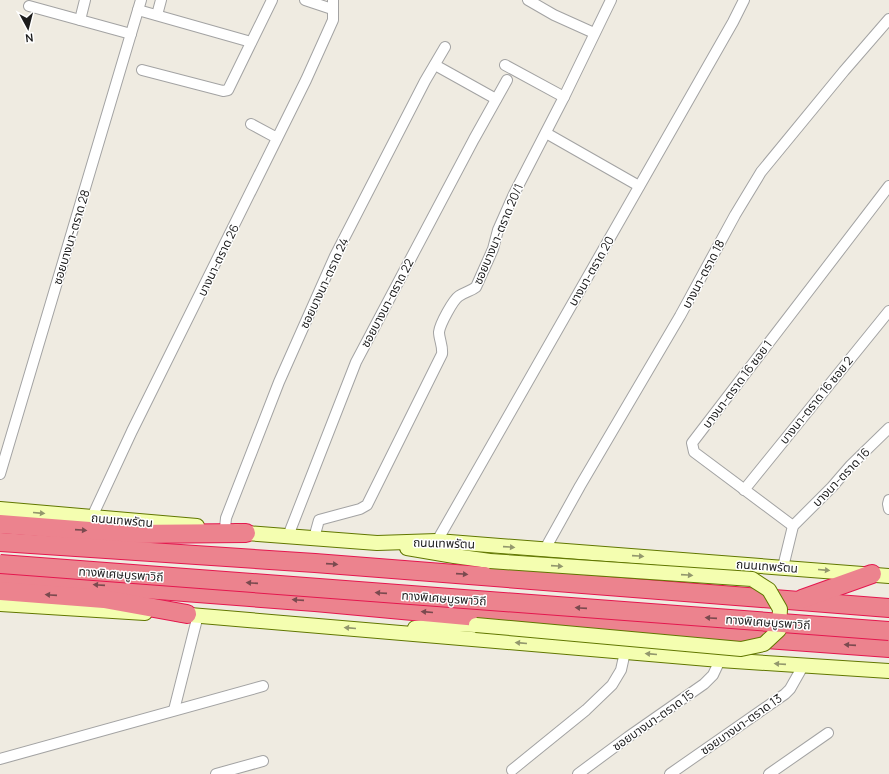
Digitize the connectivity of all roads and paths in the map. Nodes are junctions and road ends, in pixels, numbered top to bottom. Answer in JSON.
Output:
{"nodes":[{"id":1,"x":85,"y":0,"type":"edge"},
{"id":2,"x":161,"y":0,"type":"edge"},
{"id":3,"x":272,"y":0,"type":"edge"},
{"id":4,"x":306,"y":0,"type":"edge"},
{"id":5,"x":528,"y":0,"type":"edge"},
{"id":6,"x":610,"y":0,"type":"edge"},
{"id":7,"x":744,"y":0,"type":"edge"},
{"id":8,"x":332,"y":4,"type":"edge"},
{"id":9,"x":140,"y":5,"type":"edge"},
{"id":10,"x":29,"y":6,"type":"dead end"},
{"id":11,"x":157,"y":15,"type":"junction"},
{"id":12,"x":889,"y":19,"type":"edge"},
{"id":13,"x":80,"y":20,"type":"junction"},
{"id":14,"x":594,"y":33,"type":"junction"},
{"id":15,"x":131,"y":34,"type":"junction"},
{"id":16,"x":251,"y":42,"type":"junction"},
{"id":17,"x":445,"y":47,"type":"dead end"},
{"id":18,"x":435,"y":65,"type":"junction"},
{"id":19,"x":505,"y":66,"type":"dead end"},
{"id":20,"x":142,"y":70,"type":"dead end"},
{"id":21,"x":507,"y":80,"type":"dead end"},
{"id":22,"x":564,"y":97,"type":"junction"},
{"id":23,"x":496,"y":99,"type":"junction"},
{"id":24,"x":251,"y":124,"type":"dead end"},
{"id":25,"x":546,"y":133,"type":"junction"},
{"id":26,"x":277,"y":138,"type":"junction"},
{"id":27,"x":639,"y":186,"type":"junction"},
{"id":28,"x":889,"y":186,"type":"edge"},
{"id":29,"x":889,"y":311,"type":"edge"},
{"id":30,"x":889,"y":428,"type":"edge"},
{"id":31,"x":0,"y":474,"type":"edge"},
{"id":32,"x":744,"y":490,"type":"junction"},
{"id":33,"x":889,"y":500,"type":"edge"},
{"id":34,"x":0,"y":509,"type":"edge"},
{"id":35,"x":889,"y":509,"type":"edge"},
{"id":36,"x":92,"y":517,"type":"junction"},
{"id":37,"x":0,"y":524,"type":"edge"},
{"id":38,"x":793,"y":526,"type":"junction"},
{"id":39,"x":225,"y":528,"type":"junction"},
{"id":40,"x":246,"y":533,"type":"junction"},
{"id":41,"x":128,"y":534,"type":"junction"},
{"id":42,"x":288,"y":536,"type":"junction"},
{"id":43,"x":314,"y":538,"type":"junction"},
{"id":44,"x":437,"y":541,"type":"junction"},
{"id":45,"x":0,"y":542,"type":"edge"},
{"id":46,"x":377,"y":543,"type":"junction"},
{"id":47,"x":545,"y":549,"type":"junction"},
{"id":48,"x":0,"y":552,"type":"edge"},
{"id":49,"x":272,"y":560,"type":"junction"},
{"id":50,"x":0,"y":564,"type":"edge"},
{"id":51,"x":783,"y":567,"type":"junction"},
{"id":52,"x":880,"y":575,"type":"edge"},
{"id":53,"x":0,"y":578,"type":"edge"},
{"id":54,"x":0,"y":591,"type":"edge"},
{"id":55,"x":220,"y":594,"type":"junction"},
{"id":56,"x":104,"y":599,"type":"junction"},
{"id":57,"x":796,"y":601,"type":"junction"},
{"id":58,"x":0,"y":604,"type":"edge"},
{"id":59,"x":889,"y":608,"type":"edge"},
{"id":60,"x":193,"y":615,"type":"junction"},
{"id":61,"x":889,"y":619,"type":"edge"},
{"id":62,"x":382,"y":631,"type":"junction"},
{"id":63,"x":889,"y":631,"type":"edge"},
{"id":64,"x":889,"y":648,"type":"edge"},
{"id":65,"x":625,"y":652,"type":"junction"},
{"id":66,"x":720,"y":660,"type":"junction"},
{"id":67,"x":803,"y":666,"type":"junction"},
{"id":68,"x":889,"y":671,"type":"edge"},
{"id":69,"x":263,"y":686,"type":"dead end"},
{"id":70,"x":174,"y":710,"type":"junction"},
{"id":71,"x":828,"y":733,"type":"dead end"},
{"id":72,"x":0,"y":759,"type":"edge"},
{"id":73,"x":263,"y":761,"type":"dead end"},
{"id":74,"x":512,"y":770,"type":"dead end"},
{"id":75,"x":216,"y":774,"type":"edge"},
{"id":76,"x":578,"y":774,"type":"edge"},
{"id":77,"x":670,"y":774,"type":"edge"},
{"id":78,"x":769,"y":774,"type":"edge"}],
"edges":[{"from":1,"to":13,"type":"street"},
{"from":2,"to":11,"type":"street"},
{"from":3,"to":16,"type":"street"},
{"from":4,"to":8,"type":"street"},
{"from":5,"to":14,"type":"street"},
{"from":6,"to":14,"type":"street","name":"ซอยบางนา-ตราด 20/1"},
{"from":7,"to":27,"type":"street","name":"บางนา-ตราด 20"},
{"from":8,"to":26,"type":"street","name":"บางนา-ตราด 26"},
{"from":9,"to":11,"type":"street"},
{"from":9,"to":15,"type":"street","name":"ซอยบางนา-ตราด 28"},
{"from":10,"to":13,"type":"street"},
{"from":11,"to":16,"type":"street"},
{"from":12,"to":47,"type":"street","name":"บางนา-ตราด 18"},
{"from":13,"to":15,"type":"street"},
{"from":14,"to":22,"type":"street","name":"ซอยบางนา-ตราด 20/1"},
{"from":15,"to":31,"type":"street","name":"ซอยบางนา-ตราด 28"},
{"from":16,"to":20,"type":"street"},
{"from":17,"to":18,"type":"street","name":"ซอยบางนา-ตราด 24"},
{"from":18,"to":23,"type":"street"},
{"from":18,"to":39,"type":"street","name":"ซอยบางนา-ตราด 24"},
{"from":19,"to":22,"type":"street"},
{"from":21,"to":23,"type":"street","name":"ซอยบางนา-ตราด 22"},
{"from":22,"to":25,"type":"street","name":"ซอยบางนา-ตราด 20/1"},
{"from":23,"to":42,"type":"street","name":"ซอยบางนา-ตราด 22"},
{"from":24,"to":26,"type":"street"},
{"from":25,"to":27,"type":"street"},
{"from":25,"to":43,"type":"street","name":"ซอยบางนา-ตราด 20/1"},
{"from":26,"to":36,"type":"street","name":"บางนา-ตราด 26"},
{"from":27,"to":44,"type":"street","name":"บางนา-ตราด 20"},
{"from":28,"to":32,"type":"street","name":"บางนา-ตราด 16 ซอย 1"},
{"from":29,"to":32,"type":"street","name":"บางนา-ตราด 16 ซอย 2"},
{"from":30,"to":38,"type":"street","name":"บางนา-ตราด 16"},
{"from":32,"to":38,"type":"street","name":"บางนา-ตราด 16 ซอย 1"},
{"from":33,"to":35,"type":"street"},
{"from":34,"to":36,"type":"main road","name":"ถนนเทพรัตน","one_way":true},
{"from":36,"to":39,"type":"main road","name":"ถนนเทพรัตน"},
{"from":37,"to":41,"type":"highway","one_way":true},
{"from":38,"to":51,"type":"street"},
{"from":39,"to":40,"type":"main road","name":"ถนนเทพรัตน"},
{"from":40,"to":41,"type":"highway"},
{"from":40,"to":42,"type":"main road","name":"ถนนเทพรัตน"},
{"from":41,"to":49,"type":"highway"},
{"from":42,"to":43,"type":"main road","name":"ถนนเทพรัตน"},
{"from":43,"to":46,"type":"main road","name":"ถนนเทพรัตน"},
{"from":44,"to":46,"type":"main road","name":"ถนนเทพรัตน"},
{"from":44,"to":47,"type":"main road","name":"ถนนเทพรัตน","one_way":true},
{"from":45,"to":49,"type":"highway"},
{"from":46,"to":62,"type":"main road","one_way":true,"bridge":true},
{"from":47,"to":51,"type":"main road","name":"ถนนเทพรัตน","one_way":true},
{"from":48,"to":61,"type":"highway","name":"ทางพิเศษบูรพาวิถี"},
{"from":49,"to":57,"type":"highway","one_way":true},
{"from":63,"to":50,"type":"highway","name":"ทางพิเศษบูรพาวิถี","one_way":true,"bridge":true},
{"from":51,"to":52,"type":"main road","name":"ถนนเทพรัตน","one_way":true},
{"from":52,"to":57,"type":"highway"},
{"from":55,"to":53,"type":"highway","one_way":true},
{"from":56,"to":54,"type":"highway","one_way":true},
{"from":55,"to":56,"type":"highway"},
{"from":64,"to":55,"type":"highway","one_way":true},
{"from":56,"to":60,"type":"highway"},
{"from":57,"to":59,"type":"highway"},
{"from":58,"to":60,"type":"main road"},
{"from":62,"to":60,"type":"main road","one_way":true},
{"from":60,"to":70,"type":"street"},
{"from":65,"to":62,"type":"main road","one_way":true},
{"from":66,"to":65,"type":"main road","one_way":true},
{"from":65,"to":74,"type":"street"},
{"from":67,"to":66,"type":"main road","one_way":true},
{"from":66,"to":76,"type":"street","name":"ซอยบางนา-ตราด 15"},
{"from":67,"to":68,"type":"main road"},
{"from":67,"to":77,"type":"street","name":"ซอยบางนา-ตราด 13"},
{"from":69,"to":70,"type":"street"},
{"from":70,"to":72,"type":"street"},
{"from":71,"to":78,"type":"street"},
{"from":73,"to":75,"type":"street"}]}
